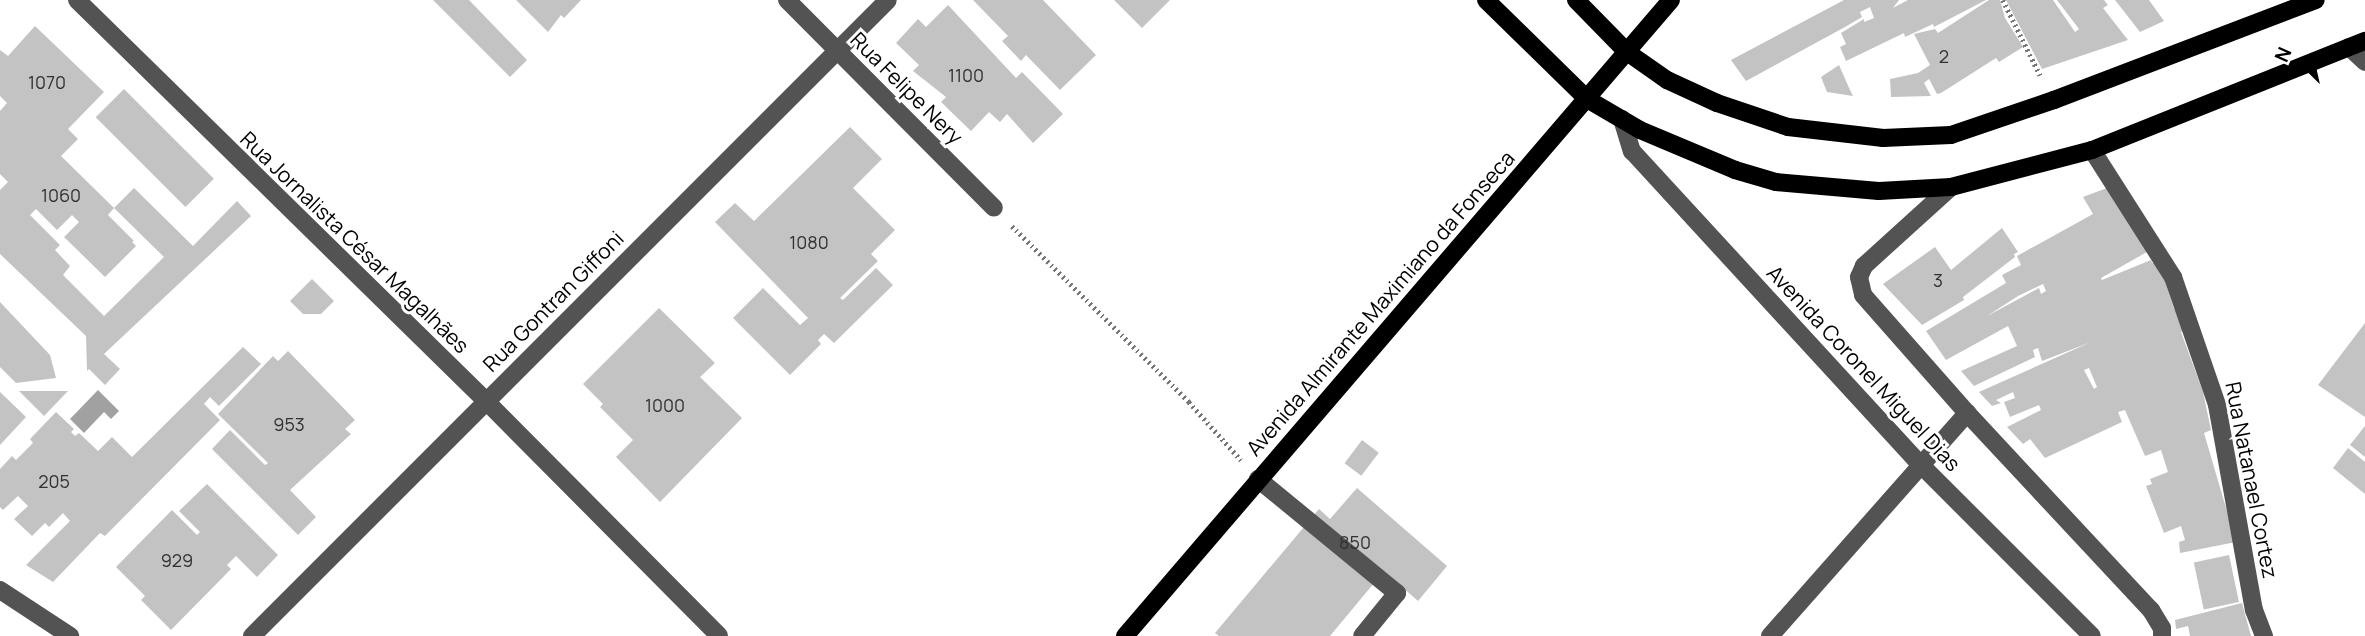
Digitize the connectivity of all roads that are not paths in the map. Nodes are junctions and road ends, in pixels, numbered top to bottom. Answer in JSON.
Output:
{"nodes":[{"id":1,"x":77,"y":0,"type":"edge"},
{"id":2,"x":787,"y":0,"type":"edge"},
{"id":3,"x":888,"y":0,"type":"edge"},
{"id":4,"x":1486,"y":0,"type":"edge"},
{"id":5,"x":1576,"y":0,"type":"edge"},
{"id":6,"x":1671,"y":0,"type":"edge"},
{"id":7,"x":2307,"y":1,"type":"edge"},
{"id":8,"x":2357,"y":44,"type":"edge"},
{"id":9,"x":837,"y":50,"type":"junction"},
{"id":10,"x":1627,"y":52,"type":"junction"},
{"id":11,"x":2365,"y":62,"type":"edge"},
{"id":12,"x":1587,"y":99,"type":"junction"},
{"id":13,"x":1622,"y":119,"type":"junction"},
{"id":14,"x":2092,"y":150,"type":"junction"},
{"id":15,"x":1951,"y":187,"type":"junction"},
{"id":16,"x":994,"y":208,"type":"road end"},
{"id":17,"x":485,"y":400,"type":"junction"},
{"id":18,"x":1967,"y":413,"type":"junction"},
{"id":19,"x":1920,"y":464,"type":"junction"},
{"id":20,"x":1258,"y":479,"type":"junction"},
{"id":21,"x":0,"y":590,"type":"edge"},
{"id":22,"x":70,"y":636,"type":"edge"},
{"id":23,"x":252,"y":636,"type":"edge"},
{"id":24,"x":719,"y":636,"type":"edge"},
{"id":25,"x":1125,"y":636,"type":"edge"},
{"id":26,"x":1362,"y":636,"type":"edge"},
{"id":27,"x":1770,"y":636,"type":"edge"},
{"id":28,"x":2092,"y":636,"type":"edge"},
{"id":29,"x":2162,"y":636,"type":"edge"},
{"id":30,"x":2263,"y":636,"type":"edge"}],
"edges":[{"from":1,"to":17,"type":"street","name":"Rua Jornalista César Magalhães"},
{"from":2,"to":9,"type":"street","name":"Rua Felipe Nery"},
{"from":3,"to":9,"type":"street","name":"Rua Gontran Giffoni"},
{"from":4,"to":12,"type":"main road"},
{"from":5,"to":10,"type":"main road"},
{"from":6,"to":10,"type":"main road","name":"Avenida Almirante Maximiano da Fonseca"},
{"from":7,"to":10,"type":"main road"},
{"from":8,"to":11,"type":"street"},
{"from":8,"to":14,"type":"main road"},
{"from":9,"to":16,"type":"street","name":"Rua Felipe Nery"},
{"from":9,"to":17,"type":"street","name":"Rua Gontran Giffoni"},
{"from":10,"to":12,"type":"main road","name":"Avenida Almirante Maximiano da Fonseca"},
{"from":12,"to":13,"type":"main road"},
{"from":12,"to":20,"type":"main road","name":"Avenida Almirante Maximiano da Fonseca"},
{"from":13,"to":15,"type":"main road"},
{"from":13,"to":19,"type":"street","name":"Avenida Coronel Miguel Dias"},
{"from":14,"to":15,"type":"main road"},
{"from":14,"to":30,"type":"street","name":"Rua Natanael Cortez"},
{"from":15,"to":18,"type":"street"},
{"from":17,"to":23,"type":"street","name":"Rua Gontran Giffoni"},
{"from":17,"to":24,"type":"street","name":"Rua Jornalista César Magalhães"},
{"from":18,"to":19,"type":"street"},
{"from":18,"to":29,"type":"street"},
{"from":19,"to":27,"type":"street"},
{"from":19,"to":28,"type":"street","name":"Avenida Coronel Miguel Dias"},
{"from":20,"to":25,"type":"main road","name":"Avenida Almirante Maximiano da Fonseca"},
{"from":20,"to":26,"type":"street"},
{"from":21,"to":22,"type":"street"}]}
